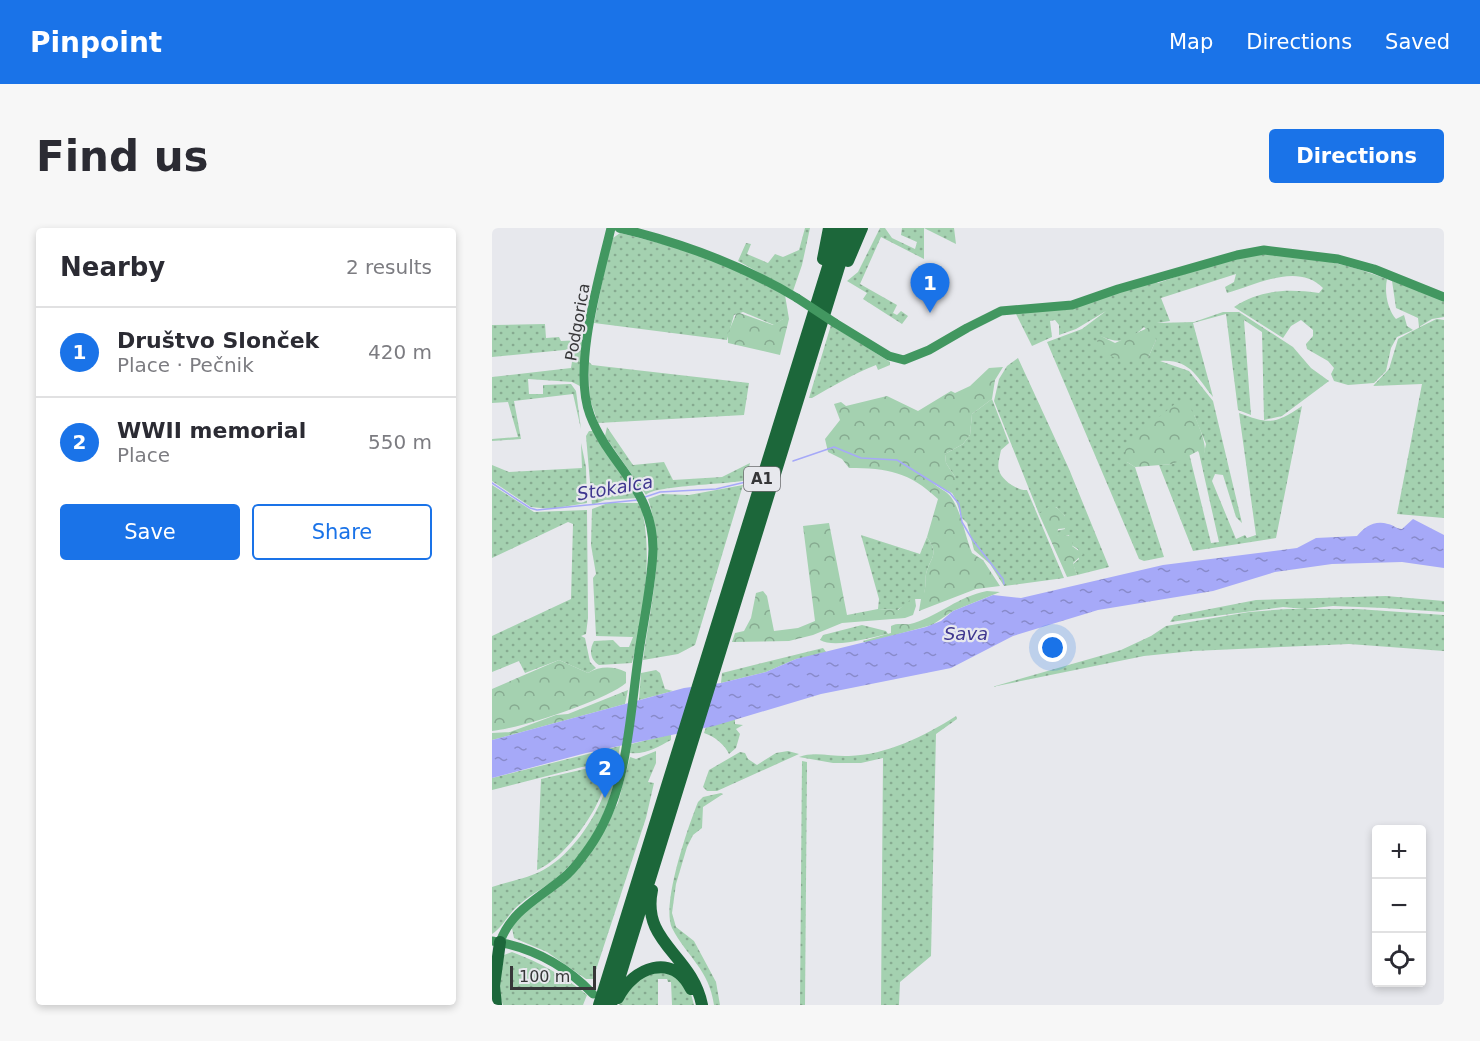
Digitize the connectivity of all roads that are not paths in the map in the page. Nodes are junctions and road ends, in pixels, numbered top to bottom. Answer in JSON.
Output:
{"nodes":[{"id":1,"x":829,"y":228,"type":"edge"},
{"id":2,"x":840,"y":228,"type":"edge"},
{"id":3,"x":851,"y":228,"type":"edge"},
{"id":4,"x":862,"y":228,"type":"edge"},
{"id":5,"x":613,"y":229,"type":"edge"},
{"id":6,"x":1444,"y":297,"type":"edge"},
{"id":7,"x":827,"y":305,"type":"junction"},
{"id":8,"x":811,"y":322,"type":"junction"},
{"id":9,"x":719,"y":635,"type":"junction"},
{"id":10,"x":686,"y":743,"type":"junction"},
{"id":11,"x":670,"y":814,"type":"junction"},
{"id":12,"x":496,"y":942,"type":"edge"},
{"id":13,"x":492,"y":959,"type":"edge"},
{"id":14,"x":595,"y":1001,"type":"edge"},
{"id":15,"x":496,"y":1005,"type":"edge"},
{"id":16,"x":610,"y":1005,"type":"edge"},
{"id":17,"x":616,"y":1005,"type":"edge"},
{"id":18,"x":696,"y":1005,"type":"edge"},
{"id":19,"x":702,"y":1005,"type":"edge"}],
"edges":[{"from":1,"to":8,"type":"highway"},
{"from":2,"to":8,"type":"highway","number":"A1"},
{"from":3,"to":7,"type":"highway","number":"A1"},
{"from":4,"to":7,"type":"highway"},
{"from":5,"to":6,"type":"main road","bridge":true},
{"from":5,"to":12,"type":"main road","name":"Podgorica"},
{"from":7,"to":9,"type":"highway","number":"A1"},
{"from":8,"to":9,"type":"highway","number":"A1"},
{"from":9,"to":10,"type":"highway","number":"A1"},
{"from":10,"to":11,"type":"highway","number":"A1"},
{"from":10,"to":14,"type":"highway","number":"A1"},
{"from":11,"to":16,"type":"highway","number":"A1"},
{"from":11,"to":19,"type":"highway"},
{"from":12,"to":13,"type":"highway"},
{"from":12,"to":14,"type":"main road"},
{"from":12,"to":15,"type":"highway"},
{"from":17,"to":18,"type":"highway"}]}
